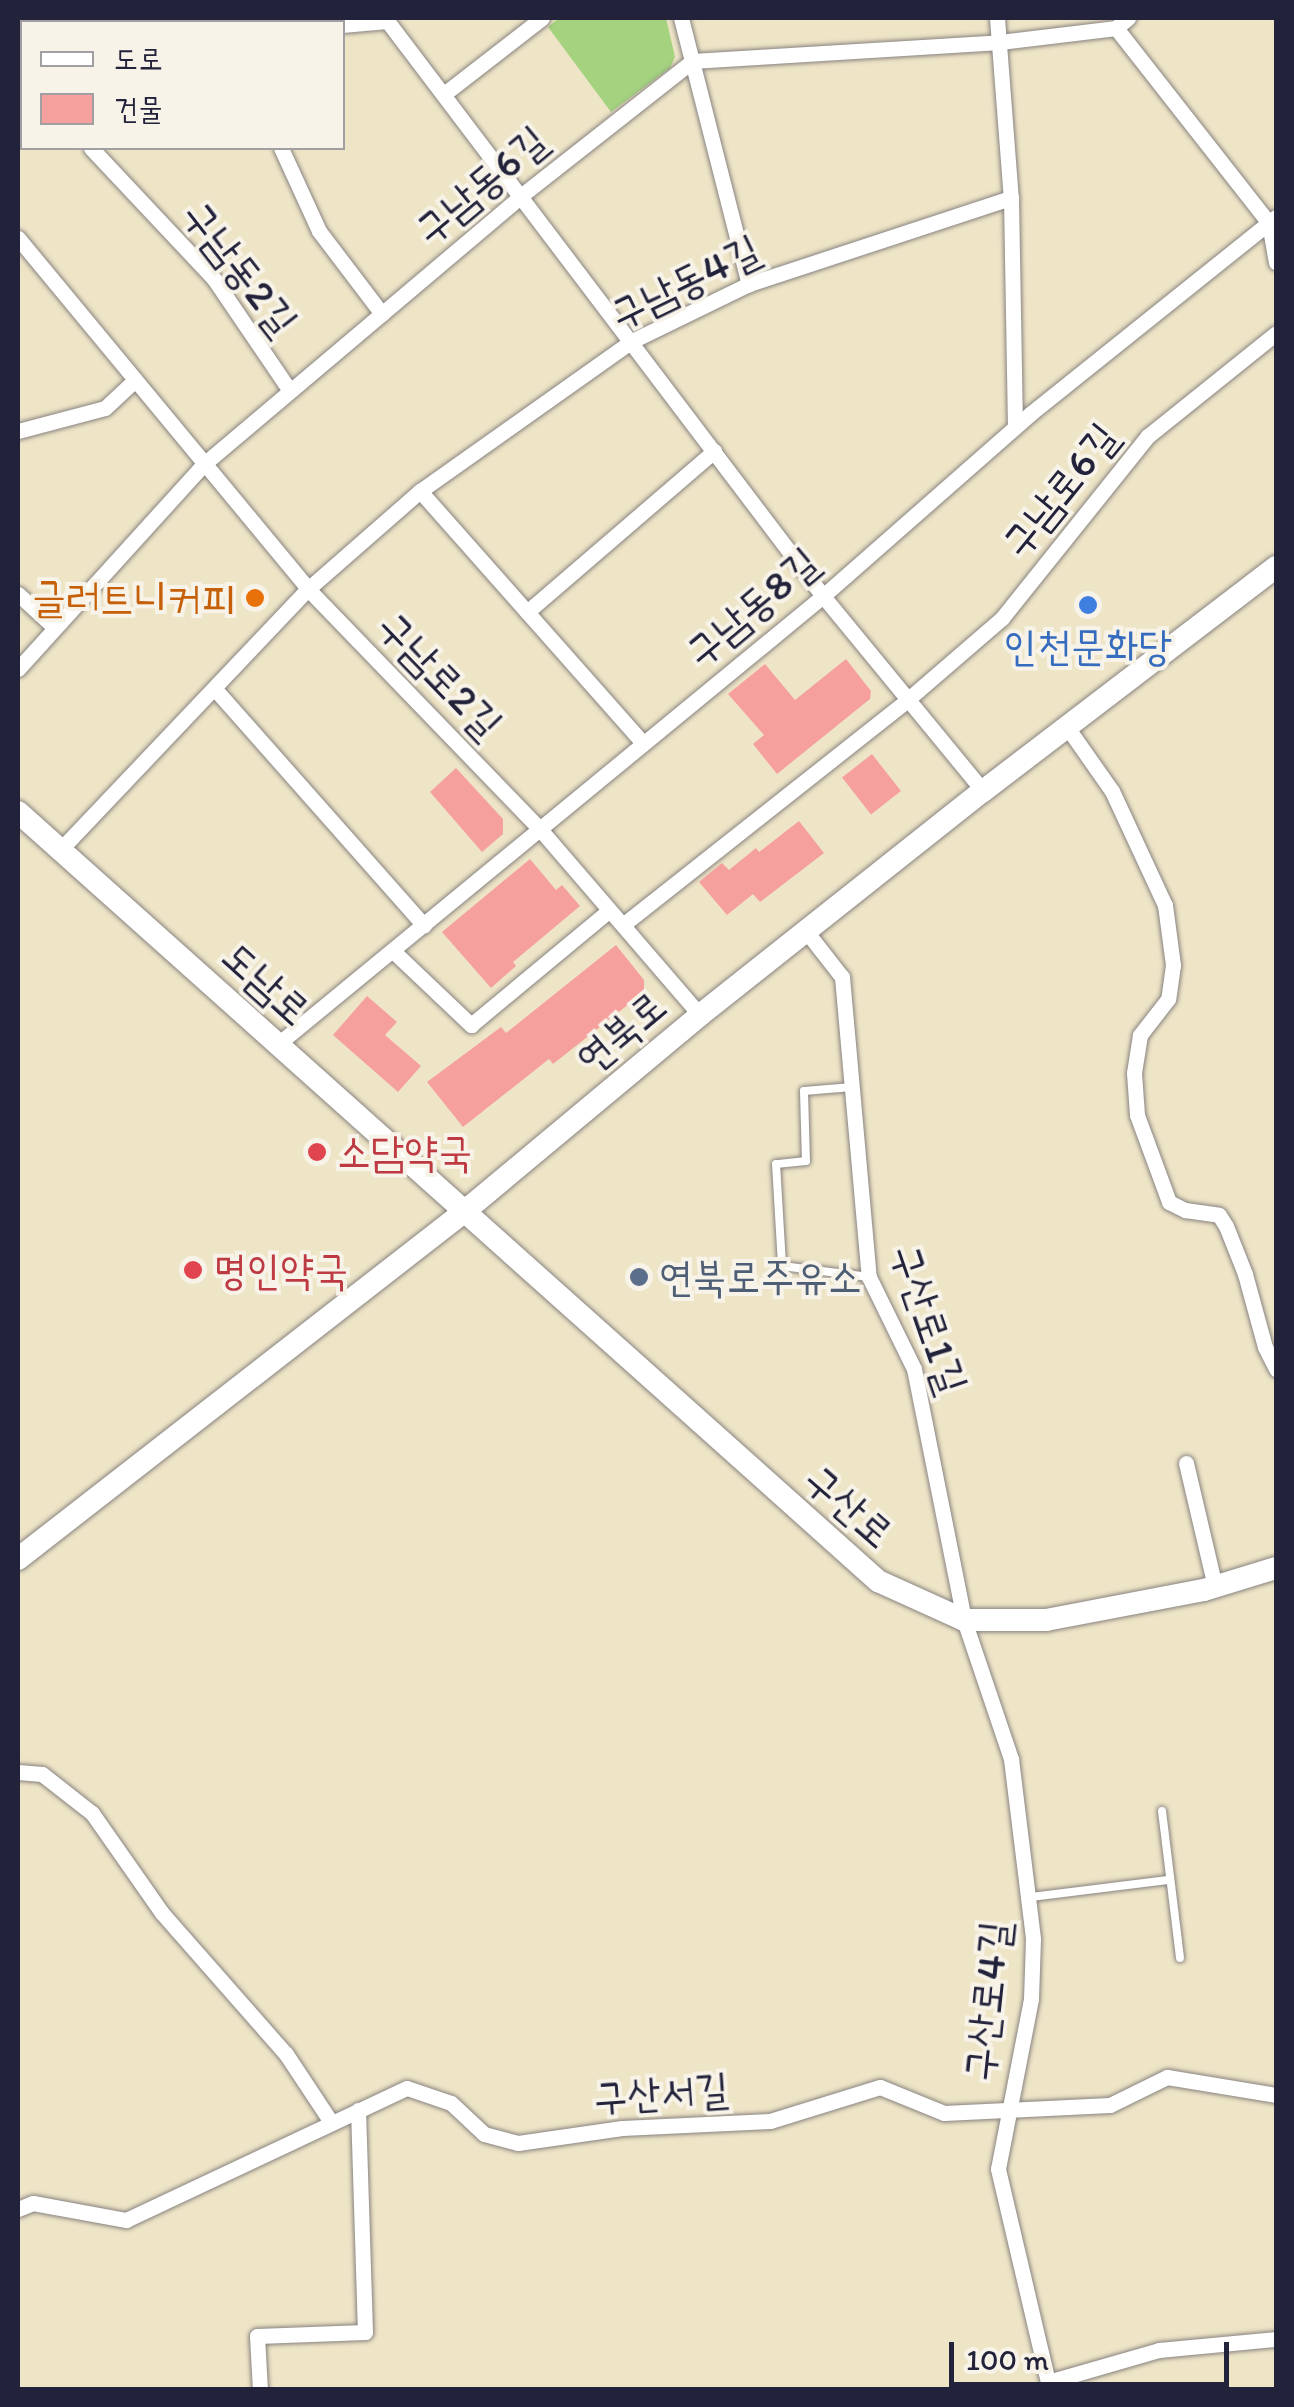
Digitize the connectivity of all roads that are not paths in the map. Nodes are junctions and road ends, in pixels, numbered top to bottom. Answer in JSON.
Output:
{"nodes":[{"id":1,"x":542,"y":18,"type":"edge"},
{"id":2,"x":680,"y":18,"type":"edge"},
{"id":3,"x":997,"y":18,"type":"edge"},
{"id":4,"x":386,"y":19,"type":"edge"},
{"id":5,"x":1122,"y":23,"type":"edge"},
{"id":6,"x":345,"y":26,"type":"edge"},
{"id":7,"x":1000,"y":42,"type":"junction"},
{"id":8,"x":692,"y":60,"type":"junction"},
{"id":9,"x":444,"y":94,"type":"junction"},
{"id":10,"x":93,"y":150,"type":"edge"},
{"id":11,"x":282,"y":150,"type":"edge"},
{"id":12,"x":522,"y":195,"type":"junction"},
{"id":13,"x":1011,"y":198,"type":"junction"},
{"id":14,"x":1273,"y":220,"type":"edge"},
{"id":15,"x":18,"y":238,"type":"edge"},
{"id":16,"x":1276,"y":262,"type":"edge"},
{"id":17,"x":749,"y":284,"type":"junction"},
{"id":18,"x":382,"y":314,"type":"junction"},
{"id":19,"x":1276,"y":333,"type":"edge"},
{"id":20,"x":632,"y":341,"type":"junction"},
{"id":21,"x":135,"y":380,"type":"junction"},
{"id":22,"x":290,"y":391,"type":"junction"},
{"id":23,"x":1016,"y":427,"type":"junction"},
{"id":24,"x":18,"y":432,"type":"edge"},
{"id":25,"x":714,"y":452,"type":"junction"},
{"id":26,"x":204,"y":464,"type":"junction"},
{"id":27,"x":420,"y":491,"type":"junction"},
{"id":28,"x":1276,"y":567,"type":"edge"},
{"id":29,"x":308,"y":590,"type":"junction"},
{"id":30,"x":18,"y":594,"type":"edge"},
{"id":31,"x":822,"y":596,"type":"junction"},
{"id":32,"x":526,"y":612,"type":"junction"},
{"id":33,"x":55,"y":628,"type":"junction"},
{"id":34,"x":18,"y":669,"type":"edge"},
{"id":35,"x":214,"y":688,"type":"junction"},
{"id":36,"x":906,"y":701,"type":"junction"},
{"id":37,"x":1067,"y":727,"type":"junction"},
{"id":38,"x":642,"y":744,"type":"junction"},
{"id":39,"x":983,"y":791,"type":"junction"},
{"id":40,"x":18,"y":812,"type":"edge"},
{"id":41,"x":539,"y":828,"type":"junction"},
{"id":42,"x":60,"y":850,"type":"junction"},
{"id":43,"x":608,"y":912,"type":"junction"},
{"id":44,"x":624,"y":924,"type":"junction"},
{"id":45,"x":424,"y":925,"type":"junction"},
{"id":46,"x":806,"y":931,"type":"junction"},
{"id":47,"x":394,"y":951,"type":"junction"},
{"id":48,"x":700,"y":1015,"type":"junction"},
{"id":49,"x":278,"y":1044,"type":"junction"},
{"id":50,"x":852,"y":1088,"type":"junction"},
{"id":51,"x":465,"y":1211,"type":"junction"},
{"id":52,"x":869,"y":1277,"type":"junction"},
{"id":53,"x":1276,"y":1369,"type":"edge"},
{"id":54,"x":1186,"y":1463,"type":"dead end"},
{"id":55,"x":18,"y":1558,"type":"edge"},
{"id":56,"x":1276,"y":1568,"type":"edge"},
{"id":57,"x":1215,"y":1587,"type":"junction"},
{"id":58,"x":964,"y":1620,"type":"junction"},
{"id":59,"x":18,"y":1772,"type":"edge"},
{"id":60,"x":1162,"y":1811,"type":"dead end"},
{"id":61,"x":1168,"y":1880,"type":"junction"},
{"id":62,"x":1031,"y":1897,"type":"junction"},
{"id":63,"x":1180,"y":1958,"type":"dead end"},
{"id":64,"x":1276,"y":2095,"type":"edge"},
{"id":65,"x":1010,"y":2109,"type":"junction"},
{"id":66,"x":358,"y":2110,"type":"junction"},
{"id":67,"x":331,"y":2122,"type":"junction"},
{"id":68,"x":18,"y":2208,"type":"edge"},
{"id":69,"x":1276,"y":2339,"type":"edge"},
{"id":70,"x":1049,"y":2386,"type":"edge"},
{"id":71,"x":260,"y":2390,"type":"edge"}],
"edges":[{"from":1,"to":9,"type":"street"},
{"from":2,"to":8,"type":"street"},
{"from":3,"to":7,"type":"street"},
{"from":4,"to":6,"type":"street"},
{"from":4,"to":9,"type":"street"},
{"from":5,"to":7,"type":"street"},
{"from":5,"to":14,"type":"street"},
{"from":7,"to":8,"type":"street"},
{"from":7,"to":13,"type":"street"},
{"from":8,"to":12,"type":"street","name":"구남동6길"},
{"from":8,"to":17,"type":"street"},
{"from":9,"to":12,"type":"street"},
{"from":10,"to":22,"type":"street","name":"구남동2길"},
{"from":11,"to":18,"type":"street"},
{"from":12,"to":18,"type":"street","name":"구남동6길"},
{"from":12,"to":20,"type":"street"},
{"from":13,"to":17,"type":"street","name":"구남동4길"},
{"from":13,"to":23,"type":"street"},
{"from":14,"to":16,"type":"street"},
{"from":14,"to":23,"type":"street","name":"구남동8길"},
{"from":15,"to":21,"type":"street","name":"구남로2길"},
{"from":17,"to":20,"type":"street","name":"구남동4길"},
{"from":18,"to":22,"type":"street","name":"구남동6길"},
{"from":19,"to":36,"type":"street","name":"구남로6길"},
{"from":20,"to":25,"type":"street"},
{"from":20,"to":27,"type":"street","name":"구남동4길"},
{"from":21,"to":24,"type":"street"},
{"from":21,"to":26,"type":"street","name":"구남로2길"},
{"from":22,"to":26,"type":"street","name":"구남동6길"},
{"from":23,"to":31,"type":"street","name":"구남동8길"},
{"from":25,"to":31,"type":"street"},
{"from":25,"to":32,"type":"street"},
{"from":26,"to":29,"type":"street","name":"구남로2길"},
{"from":26,"to":33,"type":"street","name":"구남동6길"},
{"from":27,"to":29,"type":"street","name":"구남동4길"},
{"from":27,"to":32,"type":"street"},
{"from":28,"to":37,"type":"main road","name":"연북로"},
{"from":29,"to":35,"type":"street","name":"구남동4길"},
{"from":29,"to":41,"type":"street","name":"구남로2길"},
{"from":30,"to":33,"type":"street"},
{"from":31,"to":36,"type":"street"},
{"from":31,"to":38,"type":"street","name":"구남동8길"},
{"from":32,"to":38,"type":"street"},
{"from":33,"to":34,"type":"street","name":"구남동6길"},
{"from":35,"to":42,"type":"street","name":"구남동4길"},
{"from":35,"to":45,"type":"street"},
{"from":36,"to":39,"type":"street"},
{"from":36,"to":44,"type":"street","name":"구남로6길"},
{"from":37,"to":39,"type":"main road","name":"연북로"},
{"from":37,"to":53,"type":"street"},
{"from":38,"to":41,"type":"street","name":"구남동8길"},
{"from":39,"to":46,"type":"main road","name":"연북로"},
{"from":40,"to":42,"type":"main road","name":"도남로"},
{"from":41,"to":43,"type":"street","name":"구남로2길"},
{"from":41,"to":45,"type":"street","name":"구남동8길"},
{"from":42,"to":49,"type":"main road","name":"도남로"},
{"from":43,"to":44,"type":"street","name":"구남로2길"},
{"from":43,"to":47,"type":"street"},
{"from":44,"to":48,"type":"street","name":"구남로2길"},
{"from":45,"to":47,"type":"street","name":"구남동8길"},
{"from":46,"to":48,"type":"main road","name":"연북로"},
{"from":46,"to":50,"type":"street","name":"구산로1길"},
{"from":47,"to":49,"type":"street","name":"구남동8길"},
{"from":48,"to":51,"type":"main road","name":"연북로"},
{"from":49,"to":51,"type":"main road","name":"도남로"},
{"from":50,"to":52,"type":"street","name":"구산로1길"},
{"from":50,"to":52,"type":"lane"},
{"from":51,"to":55,"type":"main road","name":"연북로"},
{"from":51,"to":58,"type":"main road","name":"구산로"},
{"from":52,"to":58,"type":"street","name":"구산로1길"},
{"from":54,"to":57,"type":"street"},
{"from":56,"to":57,"type":"main road","name":"구산로"},
{"from":57,"to":58,"type":"main road","name":"구산로"},
{"from":58,"to":62,"type":"street","name":"구산로4길"},
{"from":59,"to":67,"type":"street"},
{"from":60,"to":61,"type":"lane"},
{"from":61,"to":62,"type":"lane"},
{"from":61,"to":63,"type":"lane"},
{"from":62,"to":65,"type":"street","name":"구산로4길"},
{"from":64,"to":65,"type":"street"},
{"from":65,"to":66,"type":"street","name":"구산서길"},
{"from":65,"to":70,"type":"street","name":"구산로4길"},
{"from":66,"to":67,"type":"street","name":"구산서길"},
{"from":66,"to":71,"type":"street"},
{"from":67,"to":68,"type":"street","name":"구산서길"},
{"from":69,"to":70,"type":"street"}]}
